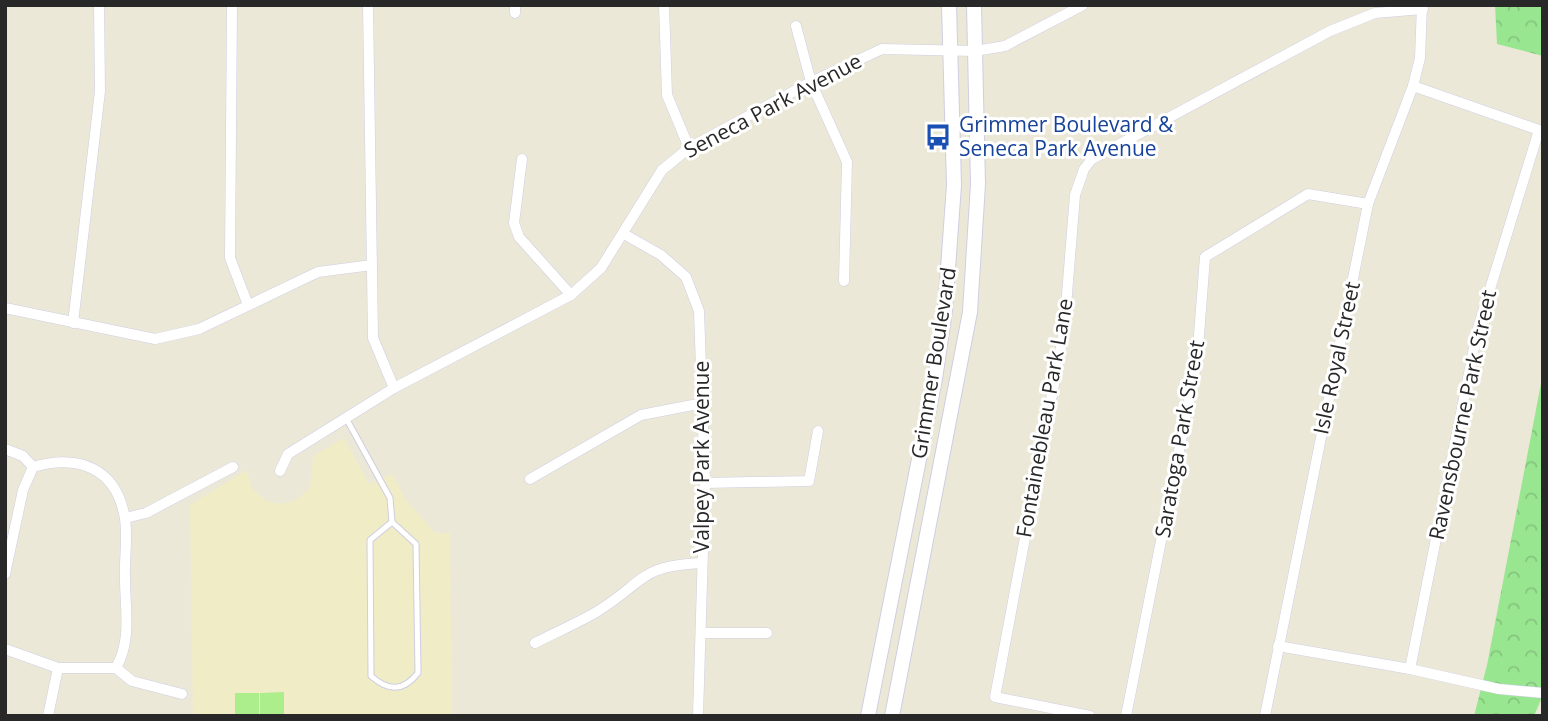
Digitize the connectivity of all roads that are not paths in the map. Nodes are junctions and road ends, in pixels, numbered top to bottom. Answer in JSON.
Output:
{"nodes":[{"id":1,"x":99,"y":5,"type":"edge"},
{"id":2,"x":232,"y":5,"type":"edge"},
{"id":3,"x":368,"y":5,"type":"edge"},
{"id":4,"x":664,"y":5,"type":"edge"},
{"id":5,"x":949,"y":5,"type":"edge"},
{"id":6,"x":974,"y":5,"type":"edge"},
{"id":7,"x":1083,"y":5,"type":"edge"},
{"id":8,"x":1422,"y":7,"type":"edge"},
{"id":9,"x":796,"y":26,"type":"dead end"},
{"id":10,"x":950,"y":50,"type":"junction"},
{"id":11,"x":975,"y":51,"type":"junction"},
{"id":12,"x":811,"y":82,"type":"junction"},
{"id":13,"x":1413,"y":86,"type":"junction"},
{"id":14,"x":688,"y":148,"type":"junction"},
{"id":15,"x":522,"y":159,"type":"dead end"},
{"id":16,"x":1368,"y":204,"type":"junction"},
{"id":17,"x":624,"y":234,"type":"junction"},
{"id":18,"x":372,"y":265,"type":"junction"},
{"id":19,"x":844,"y":281,"type":"dead end"},
{"id":20,"x":571,"y":295,"type":"junction"},
{"id":21,"x":248,"y":305,"type":"junction"},
{"id":22,"x":5,"y":308,"type":"edge"},
{"id":23,"x":73,"y":323,"type":"junction"},
{"id":24,"x":394,"y":388,"type":"junction"},
{"id":25,"x":704,"y":402,"type":"junction"},
{"id":26,"x":346,"y":418,"type":"junction"},
{"id":27,"x":818,"y":431,"type":"dead end"},
{"id":28,"x":5,"y":449,"type":"edge"},
{"id":29,"x":33,"y":467,"type":"junction"},
{"id":30,"x":233,"y":467,"type":"dead end"},
{"id":31,"x":280,"y":471,"type":"dead end"},
{"id":32,"x":530,"y":480,"type":"dead end"},
{"id":33,"x":705,"y":483,"type":"junction"},
{"id":34,"x":125,"y":518,"type":"junction"},
{"id":35,"x":392,"y":522,"type":"junction"},
{"id":36,"x":702,"y":563,"type":"junction"},
{"id":37,"x":5,"y":574,"type":"edge"},
{"id":38,"x":701,"y":633,"type":"junction"},
{"id":39,"x":768,"y":634,"type":"dead end"},
{"id":40,"x":535,"y":643,"type":"dead end"},
{"id":41,"x":1278,"y":646,"type":"junction"},
{"id":42,"x":5,"y":649,"type":"edge"},
{"id":43,"x":58,"y":668,"type":"junction"},
{"id":44,"x":116,"y":668,"type":"junction"},
{"id":45,"x":1410,"y":669,"type":"junction"},
{"id":46,"x":1543,"y":693,"type":"edge"},
{"id":47,"x":182,"y":694,"type":"dead end"},
{"id":48,"x":48,"y":716,"type":"edge"},
{"id":49,"x":698,"y":716,"type":"edge"},
{"id":50,"x":868,"y":716,"type":"edge"},
{"id":51,"x":892,"y":716,"type":"edge"},
{"id":52,"x":1090,"y":716,"type":"edge"},
{"id":53,"x":1126,"y":716,"type":"edge"},
{"id":54,"x":1265,"y":716,"type":"edge"}],
"edges":[{"from":1,"to":23,"type":"street"},
{"from":2,"to":21,"type":"street"},
{"from":3,"to":18,"type":"street"},
{"from":4,"to":14,"type":"street"},
{"from":5,"to":10,"type":"main road","name":"Grimmer Boulevard"},
{"from":6,"to":11,"type":"main road","name":"Grimmer Boulevard"},
{"from":7,"to":11,"type":"street","name":"Seneca Park Avenue"},
{"from":8,"to":13,"type":"street","name":"Isle Royal Street"},
{"from":8,"to":52,"type":"street","name":"Fontainebleau Park Lane"},
{"from":9,"to":12,"type":"street"},
{"from":10,"to":11,"type":"street","name":"Seneca Park Avenue"},
{"from":10,"to":12,"type":"street","name":"Seneca Park Avenue"},
{"from":10,"to":50,"type":"main road","name":"Grimmer Boulevard"},
{"from":11,"to":51,"type":"main road","name":"Grimmer Boulevard"},
{"from":12,"to":14,"type":"street","name":"Seneca Park Avenue"},
{"from":12,"to":19,"type":"street"},
{"from":13,"to":16,"type":"street","name":"Isle Royal Street"},
{"from":13,"to":45,"type":"street","name":"Ravensbourne Park Street"},
{"from":14,"to":17,"type":"street","name":"Seneca Park Avenue"},
{"from":15,"to":20,"type":"street"},
{"from":16,"to":41,"type":"street","name":"Isle Royal Street"},
{"from":16,"to":53,"type":"street","name":"Saratoga Park Street"},
{"from":17,"to":20,"type":"street","name":"Seneca Park Avenue"},
{"from":17,"to":25,"type":"street","name":"Valpey Park Avenue"},
{"from":18,"to":21,"type":"street"},
{"from":18,"to":24,"type":"street"},
{"from":20,"to":24,"type":"street","name":"Seneca Park Avenue"},
{"from":21,"to":23,"type":"street"},
{"from":22,"to":23,"type":"street"},
{"from":24,"to":26,"type":"street","name":"Seneca Park Avenue"},
{"from":25,"to":32,"type":"street"},
{"from":25,"to":33,"type":"street","name":"Valpey Park Avenue"},
{"from":26,"to":31,"type":"street","name":"Seneca Park Avenue"},
{"from":26,"to":35,"type":"lane"},
{"from":27,"to":33,"type":"street"},
{"from":28,"to":29,"type":"street"},
{"from":29,"to":34,"type":"street"},
{"from":29,"to":37,"type":"street"},
{"from":30,"to":34,"type":"street"},
{"from":33,"to":36,"type":"street","name":"Valpey Park Avenue"},
{"from":34,"to":44,"type":"street"},
{"from":35,"to":35,"type":"lane"},
{"from":36,"to":38,"type":"street","name":"Valpey Park Avenue"},
{"from":36,"to":40,"type":"street"},
{"from":38,"to":39,"type":"street"},
{"from":38,"to":49,"type":"street","name":"Valpey Park Avenue"},
{"from":41,"to":45,"type":"street"},
{"from":41,"to":54,"type":"street","name":"Isle Royal Street"},
{"from":42,"to":43,"type":"street"},
{"from":43,"to":44,"type":"street"},
{"from":43,"to":48,"type":"street"},
{"from":44,"to":47,"type":"street"},
{"from":45,"to":46,"type":"street"}]}
